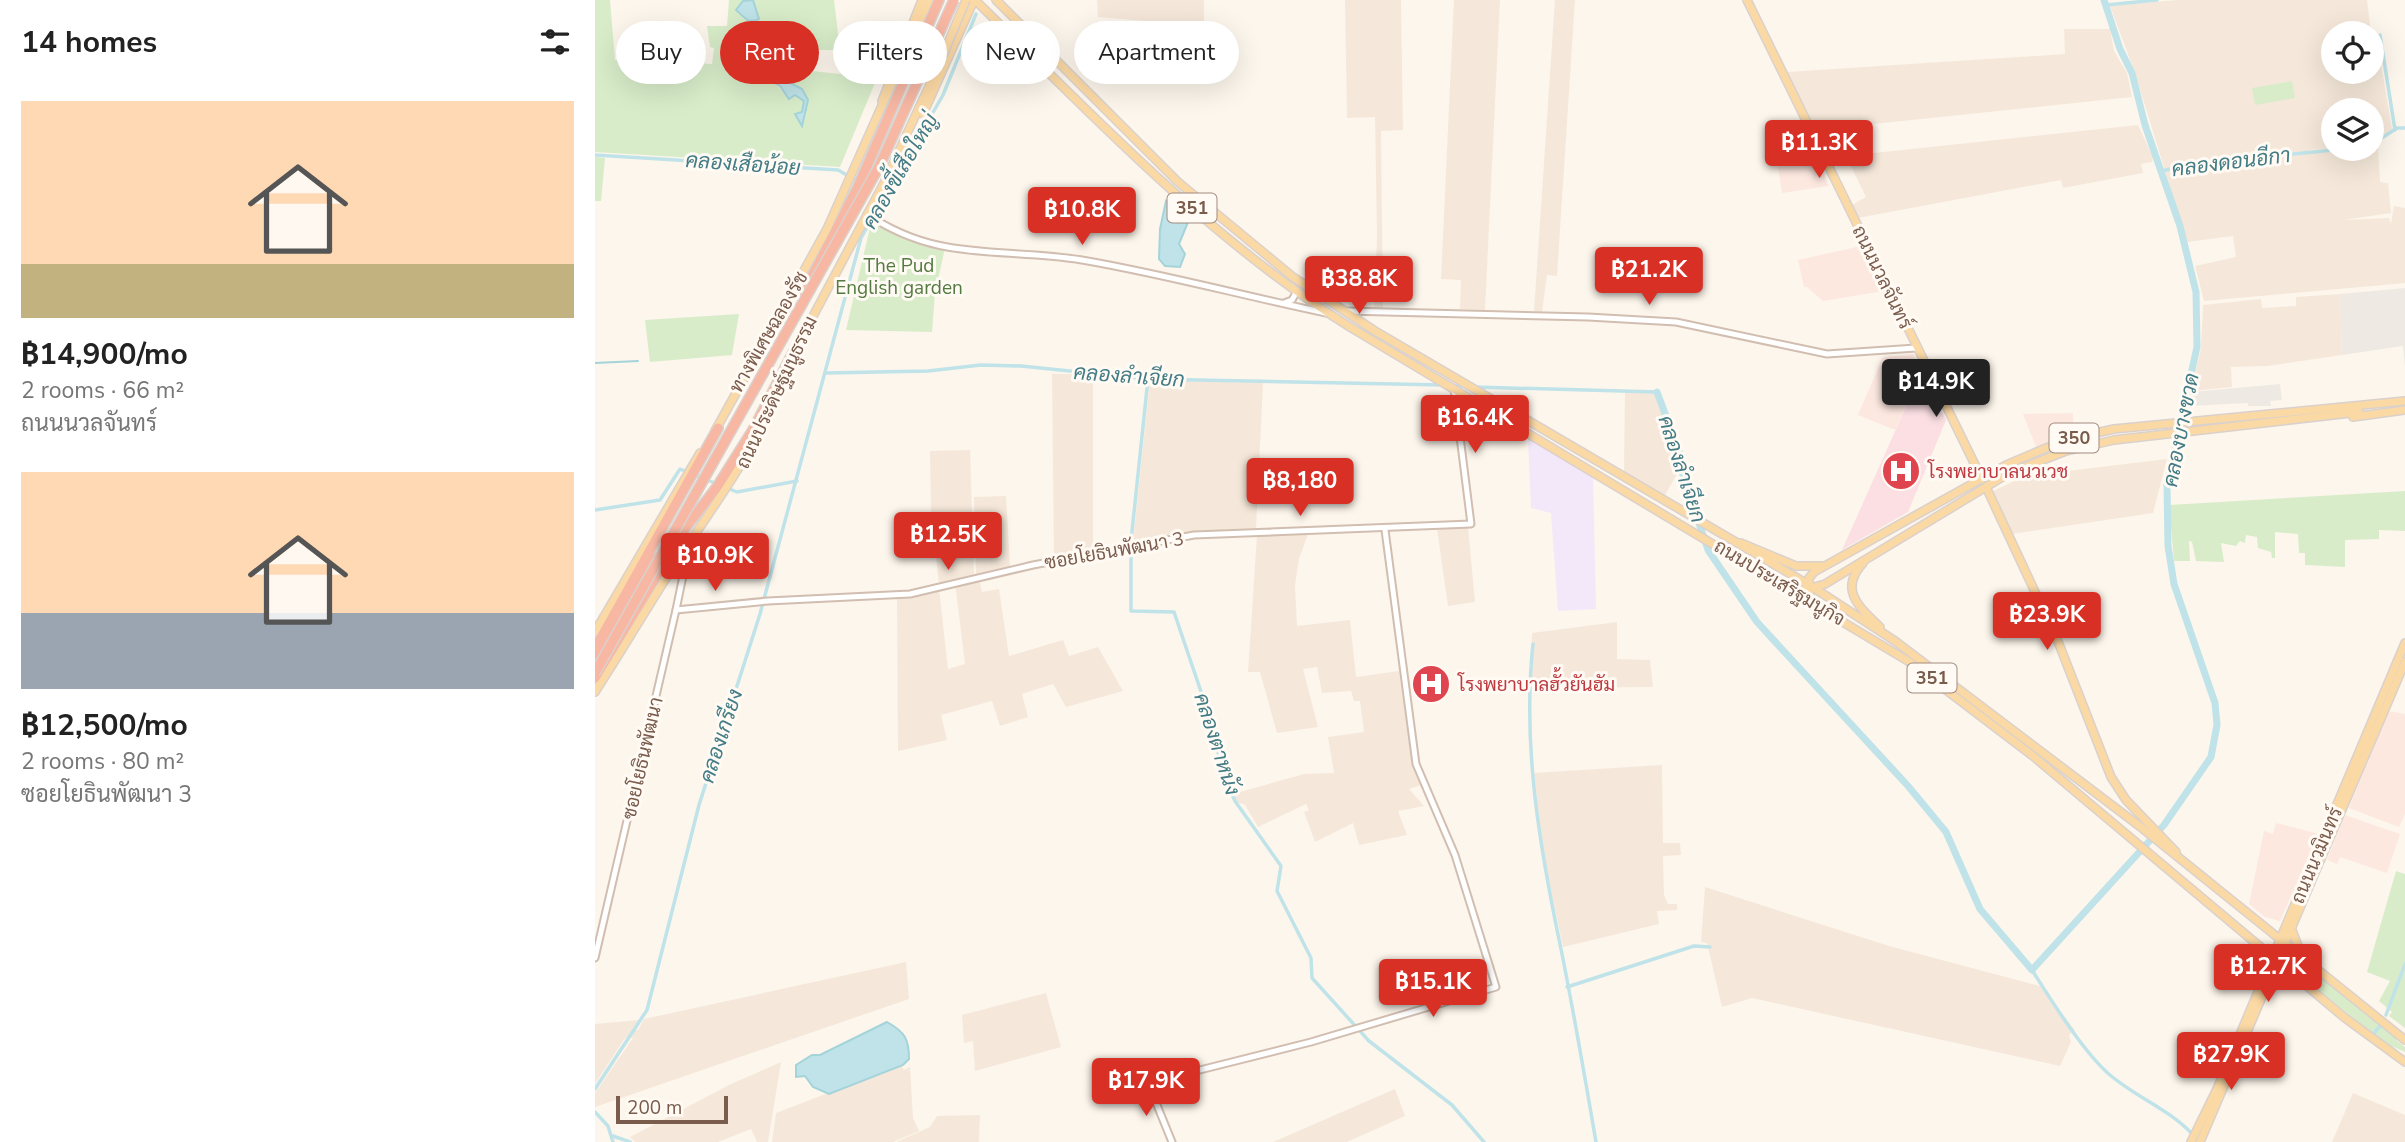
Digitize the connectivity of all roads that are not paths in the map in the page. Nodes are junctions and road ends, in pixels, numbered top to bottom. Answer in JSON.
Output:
{"nodes":[{"id":1,"x":939,"y":0,"type":"edge"},
{"id":2,"x":953,"y":0,"type":"edge"},
{"id":3,"x":967,"y":0,"type":"edge"},
{"id":4,"x":975,"y":0,"type":"edge"},
{"id":5,"x":996,"y":0,"type":"edge"},
{"id":6,"x":1747,"y":0,"type":"edge"},
{"id":7,"x":924,"y":1,"type":"edge"},
{"id":8,"x":965,"y":20,"type":"junction"},
{"id":9,"x":873,"y":128,"type":"junction"},
{"id":10,"x":899,"y":151,"type":"junction"},
{"id":11,"x":871,"y":216,"type":"junction"},
{"id":12,"x":1297,"y":291,"type":"junction"},
{"id":13,"x":1281,"y":303,"type":"junction"},
{"id":14,"x":1341,"y":310,"type":"junction"},
{"id":15,"x":1380,"y":313,"type":"junction"},
{"id":16,"x":1329,"y":314,"type":"junction"},
{"id":17,"x":1375,"y":331,"type":"junction"},
{"id":18,"x":796,"y":347,"type":"junction"},
{"id":19,"x":1916,"y":348,"type":"junction"},
{"id":20,"x":1453,"y":389,"type":"junction"},
{"id":21,"x":2405,"y":403,"type":"edge"},
{"id":22,"x":718,"y":428,"type":"joint"},
{"id":23,"x":691,"y":472,"type":"junction"},
{"id":24,"x":1982,"y":479,"type":"junction"},
{"id":25,"x":1986,"y":487,"type":"junction"},
{"id":26,"x":1385,"y":530,"type":"junction"},
{"id":27,"x":1727,"y":538,"type":"junction"},
{"id":28,"x":1855,"y":550,"type":"junction"},
{"id":29,"x":1868,"y":558,"type":"junction"},
{"id":30,"x":678,"y":560,"type":"junction"},
{"id":31,"x":1829,"y":565,"type":"junction"},
{"id":32,"x":1770,"y":577,"type":"junction"},
{"id":33,"x":1811,"y":586,"type":"junction"},
{"id":34,"x":1788,"y":587,"type":"junction"},
{"id":35,"x":1835,"y":602,"type":"junction"},
{"id":36,"x":676,"y":610,"type":"junction"},
{"id":37,"x":1830,"y":610,"type":"junction"},
{"id":38,"x":1842,"y":619,"type":"junction"},
{"id":39,"x":595,"y":632,"type":"edge"},
{"id":40,"x":1895,"y":641,"type":"junction"},
{"id":41,"x":2405,"y":643,"type":"edge"},
{"id":42,"x":595,"y":649,"type":"edge"},
{"id":43,"x":595,"y":659,"type":"edge"},
{"id":44,"x":2405,"y":662,"type":"edge"},
{"id":45,"x":595,"y":676,"type":"edge"},
{"id":46,"x":595,"y":692,"type":"edge"},
{"id":47,"x":2022,"y":735,"type":"junction"},
{"id":48,"x":2017,"y":743,"type":"junction"},
{"id":49,"x":2128,"y":802,"type":"junction"},
{"id":50,"x":2123,"y":814,"type":"junction"},
{"id":51,"x":2145,"y":831,"type":"junction"},
{"id":52,"x":2136,"y":841,"type":"junction"},
{"id":53,"x":2163,"y":841,"type":"junction"},
{"id":54,"x":2258,"y":923,"type":"junction"},
{"id":55,"x":2290,"y":926,"type":"junction"},
{"id":56,"x":2282,"y":943,"type":"junction"},
{"id":57,"x":595,"y":958,"type":"edge"},
{"id":58,"x":2276,"y":958,"type":"junction"},
{"id":59,"x":2304,"y":959,"type":"junction"},
{"id":60,"x":2291,"y":972,"type":"junction"},
{"id":61,"x":2272,"y":977,"type":"junction"},
{"id":62,"x":2405,"y":1040,"type":"edge"},
{"id":63,"x":2405,"y":1062,"type":"edge"},
{"id":64,"x":2197,"y":1138,"type":"edge"},
{"id":65,"x":1172,"y":1142,"type":"edge"}],
"edges":[{"from":1,"to":43,"type":"highway","name":"ทางพิเศษฉลองรัช","bridge":true},
{"from":2,"to":8,"type":"main road"},
{"from":2,"to":45,"type":"highway","name":"ทางพิเศษฉลองรัช","bridge":true},
{"from":3,"to":10,"type":"main road","name":"ถนนประดิษฐ์มนูธรรม","bridge":true},
{"from":4,"to":8,"type":"main road"},
{"from":4,"to":12,"type":"main road","name":"ถนนประเสริฐมนูกิจ","number":"351"},
{"from":5,"to":14,"type":"main road","name":"ถนนประเสริฐมนูกิจ","number":"351"},
{"from":6,"to":19,"type":"main road","name":"ถนนนวลจันทร์"},
{"from":7,"to":9,"type":"main road"},
{"from":7,"to":9,"type":"main road","name":"ถนนประดิษฐ์มนูธรรม"},
{"from":8,"to":10,"type":"main road"},
{"from":9,"to":22,"type":"main road","name":"ถนนประดิษฐ์มนูธรรม"},
{"from":10,"to":11,"type":"main road","name":"ถนนประดิษฐ์มนูธรรม"},
{"from":11,"to":13,"type":"street"},
{"from":11,"to":18,"type":"main road","name":"ถนนประดิษฐ์มนูธรรม"},
{"from":12,"to":13,"type":"street"},
{"from":12,"to":16,"type":"main road","name":"ถนนประเสริฐมนูกิจ","number":"351"},
{"from":13,"to":16,"type":"street"},
{"from":14,"to":15,"type":"street"},
{"from":14,"to":17,"type":"main road","name":"ถนนประเสริฐมนูกิจ","number":"351"},
{"from":15,"to":17,"type":"street"},
{"from":15,"to":19,"type":"street"},
{"from":16,"to":20,"type":"main road","name":"ถนนประเสริฐมนูกิจ","number":"351"},
{"from":17,"to":27,"type":"main road","name":"ถนนประเสริฐมนูกิจ","number":"351"},
{"from":18,"to":30,"type":"main road","name":"ถนนประดิษฐ์มนูธรรม"},
{"from":18,"to":45,"type":"highway","bridge":true},
{"from":19,"to":24,"type":"main road","name":"ถนนนวลจันทร์"},
{"from":20,"to":26,"type":"street","name":"ซอยโยธินพัฒนา 3"},
{"from":20,"to":32,"type":"main road","name":"ถนนประเสริฐมนูกิจ","number":"351"},
{"from":21,"to":24,"type":"main road","number":"350"},
{"from":21,"to":25,"type":"main road","number":"350"},
{"from":22,"to":23,"type":"highway"},
{"from":23,"to":39,"type":"main road"},
{"from":23,"to":42,"type":"highway"},
{"from":24,"to":28,"type":"main road","number":"350"},
{"from":25,"to":29,"type":"main road","number":"350"},
{"from":25,"to":49,"type":"main road"},
{"from":26,"to":36,"type":"street","name":"ซอยโยธินพัฒนา 3"},
{"from":26,"to":65,"type":"street"},
{"from":27,"to":31,"type":"main road"},
{"from":27,"to":33,"type":"main road","name":"ถนนประเสริฐมนูกิจ","number":"351"},
{"from":28,"to":29,"type":"main road"},
{"from":28,"to":31,"type":"main road","number":"350"},
{"from":29,"to":33,"type":"main road","number":"350"},
{"from":29,"to":40,"type":"main road"},
{"from":30,"to":36,"type":"street","name":"ซอยโยธินพัฒนา"},
{"from":30,"to":46,"type":"main road","name":"ถนนประดิษฐ์มนูธรรม"},
{"from":31,"to":33,"type":"main road","number":"350"},
{"from":32,"to":33,"type":"main road"},
{"from":32,"to":34,"type":"main road","name":"ถนนประเสริฐมนูกิจ","number":"351"},
{"from":33,"to":34,"type":"main road","number":"350"},
{"from":33,"to":35,"type":"main road","name":"ถนนประเสริฐมนูกิจ","number":"351"},
{"from":33,"to":37,"type":"main road"},
{"from":34,"to":38,"type":"main road","name":"ถนนประเสริฐมนูกิจ","number":"351"},
{"from":35,"to":37,"type":"main road"},
{"from":35,"to":40,"type":"main road","name":"ถนนประเสริฐมนูกิจ","number":"351"},
{"from":36,"to":57,"type":"street","name":"ซอยโยธินพัฒนา"},
{"from":37,"to":38,"type":"main road"},
{"from":38,"to":48,"type":"main road","name":"ถนนประเสริฐมนูกิจ","number":"351"},
{"from":40,"to":47,"type":"main road","name":"ถนนประเสริฐมนูกิจ","number":"351"},
{"from":41,"to":55,"type":"main road","name":"ถนนนวมินทร์"},
{"from":44,"to":55,"type":"main road","name":"ถนนนวมินทร์"},
{"from":47,"to":48,"type":"main road"},
{"from":47,"to":50,"type":"main road","name":"ถนนประเสริฐมนูกิจ","number":"351"},
{"from":48,"to":52,"type":"main road","name":"ถนนประเสริฐมนูกิจ","number":"351"},
{"from":49,"to":50,"type":"main road"},
{"from":49,"to":53,"type":"main road"},
{"from":50,"to":51,"type":"main road","name":"ถนนประเสริฐมนูกิจ","number":"351"},
{"from":51,"to":52,"type":"main road"},
{"from":51,"to":53,"type":"main road","name":"ถนนประเสริฐมนูกิจ","number":"351"},
{"from":52,"to":58,"type":"main road","name":"ถนนประเสริฐมนูกิจ","number":"351"},
{"from":53,"to":54,"type":"main road"},
{"from":54,"to":55,"type":"main road"},
{"from":54,"to":56,"type":"main road"},
{"from":55,"to":56,"type":"main road","name":"ถนนนวมินทร์"},
{"from":55,"to":59,"type":"main road"},
{"from":56,"to":58,"type":"main road","name":"ถนนนวมินทร์"},
{"from":56,"to":59,"type":"main road"},
{"from":58,"to":60,"type":"main road","name":"ถนนประเสริฐมนูกิจ","number":"351"},
{"from":58,"to":61,"type":"main road","name":"ถนนนวมินทร์"},
{"from":58,"to":64,"type":"main road","name":"ถนนนวมินทร์"},
{"from":59,"to":60,"type":"main road"},
{"from":59,"to":62,"type":"main road"},
{"from":60,"to":61,"type":"main road"},
{"from":60,"to":63,"type":"main road","name":"ถนนประเสริฐมนูกิจ","number":"351"},
{"from":61,"to":64,"type":"main road","name":"ถนนนวมินทร์"}]}
